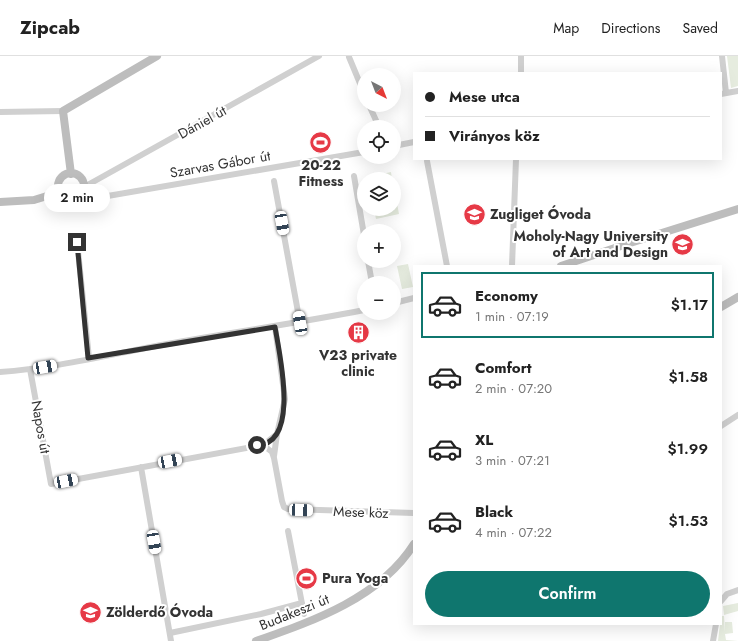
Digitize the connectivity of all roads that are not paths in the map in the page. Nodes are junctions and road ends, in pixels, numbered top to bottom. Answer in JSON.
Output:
{"nodes":[{"id":1,"x":157,"y":56,"type":"edge"},
{"id":2,"x":319,"y":56,"type":"edge"},
{"id":3,"x":521,"y":56,"type":"edge"},
{"id":4,"x":722,"y":56,"type":"edge"},
{"id":5,"x":348,"y":57,"type":"edge"},
{"id":6,"x":521,"y":72,"type":"edge"},
{"id":7,"x":357,"y":77,"type":"edge"},
{"id":8,"x":738,"y":91,"type":"edge"},
{"id":9,"x":724,"y":93,"type":"edge"},
{"id":10,"x":63,"y":111,"type":"junction"},
{"id":11,"x":0,"y":112,"type":"edge"},
{"id":12,"x":413,"y":142,"type":"edge"},
{"id":13,"x":401,"y":145,"type":"edge"},
{"id":14,"x":357,"y":153,"type":"edge"},
{"id":15,"x":516,"y":160,"type":"edge"},
{"id":16,"x":427,"y":161,"type":"dead end"},
{"id":17,"x":71,"y":174,"type":"junction"},
{"id":18,"x":354,"y":176,"type":"dead end"},
{"id":19,"x":274,"y":181,"type":"dead end"},
{"id":20,"x":84,"y":187,"type":"junction"},
{"id":21,"x":60,"y":192,"type":"junction"},
{"id":22,"x":80,"y":195,"type":"junction"},
{"id":23,"x":0,"y":202,"type":"edge"},
{"id":24,"x":738,"y":209,"type":"edge"},
{"id":25,"x":362,"y":224,"type":"edge"},
{"id":26,"x":77,"y":242,"type":"dead end"},
{"id":27,"x":447,"y":265,"type":"edge"},
{"id":28,"x":512,"y":265,"type":"edge"},
{"id":29,"x":564,"y":265,"type":"edge"},
{"id":30,"x":738,"y":297,"type":"edge"},
{"id":31,"x":413,"y":298,"type":"edge"},
{"id":32,"x":401,"y":301,"type":"edge"},
{"id":33,"x":722,"y":306,"type":"edge"},
{"id":34,"x":357,"y":311,"type":"edge"},
{"id":35,"x":300,"y":323,"type":"junction"},
{"id":36,"x":275,"y":327,"type":"junction"},
{"id":37,"x":88,"y":358,"type":"junction"},
{"id":38,"x":30,"y":369,"type":"junction"},
{"id":39,"x":0,"y":372,"type":"edge"},
{"id":40,"x":738,"y":415,"type":"edge"},
{"id":41,"x":722,"y":425,"type":"edge"},
{"id":42,"x":276,"y":434,"type":"junction"},
{"id":43,"x":263,"y":445,"type":"junction"},
{"id":44,"x":274,"y":458,"type":"junction"},
{"id":45,"x":141,"y":467,"type":"junction"},
{"id":46,"x":413,"y":513,"type":"edge"},
{"id":47,"x":288,"y":531,"type":"dead end"},
{"id":48,"x":413,"y":545,"type":"edge"},
{"id":49,"x":738,"y":590,"type":"edge"},
{"id":50,"x":722,"y":600,"type":"edge"},
{"id":51,"x":302,"y":603,"type":"junction"},
{"id":52,"x":304,"y":614,"type":"dead end"},
{"id":53,"x":716,"y":625,"type":"edge"},
{"id":54,"x":170,"y":633,"type":"junction"},
{"id":55,"x":171,"y":641,"type":"edge"},
{"id":56,"x":256,"y":641,"type":"edge"},
{"id":57,"x":713,"y":641,"type":"edge"}],
"edges":[{"from":1,"to":10,"type":"street"},
{"from":2,"to":20,"type":"street","name":"Dániel út"},
{"from":3,"to":6,"type":"street"},
{"from":4,"to":9,"type":"street"},
{"from":5,"to":7,"type":"street"},
{"from":8,"to":9,"type":"street"},
{"from":10,"to":11,"type":"street"},
{"from":10,"to":17,"type":"street"},
{"from":12,"to":13,"type":"street"},
{"from":14,"to":22,"type":"street","name":"Szarvas Gábor út"},
{"from":15,"to":28,"type":"street"},
{"from":16,"to":27,"type":"street"},
{"from":17,"to":20,"type":"street"},
{"from":17,"to":21,"type":"street"},
{"from":18,"to":25,"type":"street"},
{"from":19,"to":35,"type":"street"},
{"from":20,"to":22,"type":"street"},
{"from":21,"to":22,"type":"street"},
{"from":21,"to":23,"type":"street"},
{"from":24,"to":29,"type":"street"},
{"from":26,"to":37,"type":"street"},
{"from":30,"to":33,"type":"street"},
{"from":31,"to":32,"type":"street"},
{"from":34,"to":35,"type":"street"},
{"from":35,"to":36,"type":"street"},
{"from":36,"to":37,"type":"street"},
{"from":36,"to":42,"type":"street"},
{"from":37,"to":38,"type":"street"},
{"from":38,"to":39,"type":"street"},
{"from":38,"to":45,"type":"street","name":"Napos út"},
{"from":40,"to":41,"type":"street"},
{"from":42,"to":43,"type":"street"},
{"from":42,"to":44,"type":"street"},
{"from":43,"to":44,"type":"street"},
{"from":43,"to":45,"type":"street"},
{"from":44,"to":46,"type":"street","name":"Mese köz"},
{"from":45,"to":54,"type":"street"},
{"from":47,"to":51,"type":"street"},
{"from":48,"to":56,"type":"street","name":"Budakeszi út"},
{"from":49,"to":50,"type":"street"},
{"from":51,"to":52,"type":"street"},
{"from":51,"to":54,"type":"street"},
{"from":53,"to":57,"type":"street"},
{"from":54,"to":55,"type":"street"}]}
